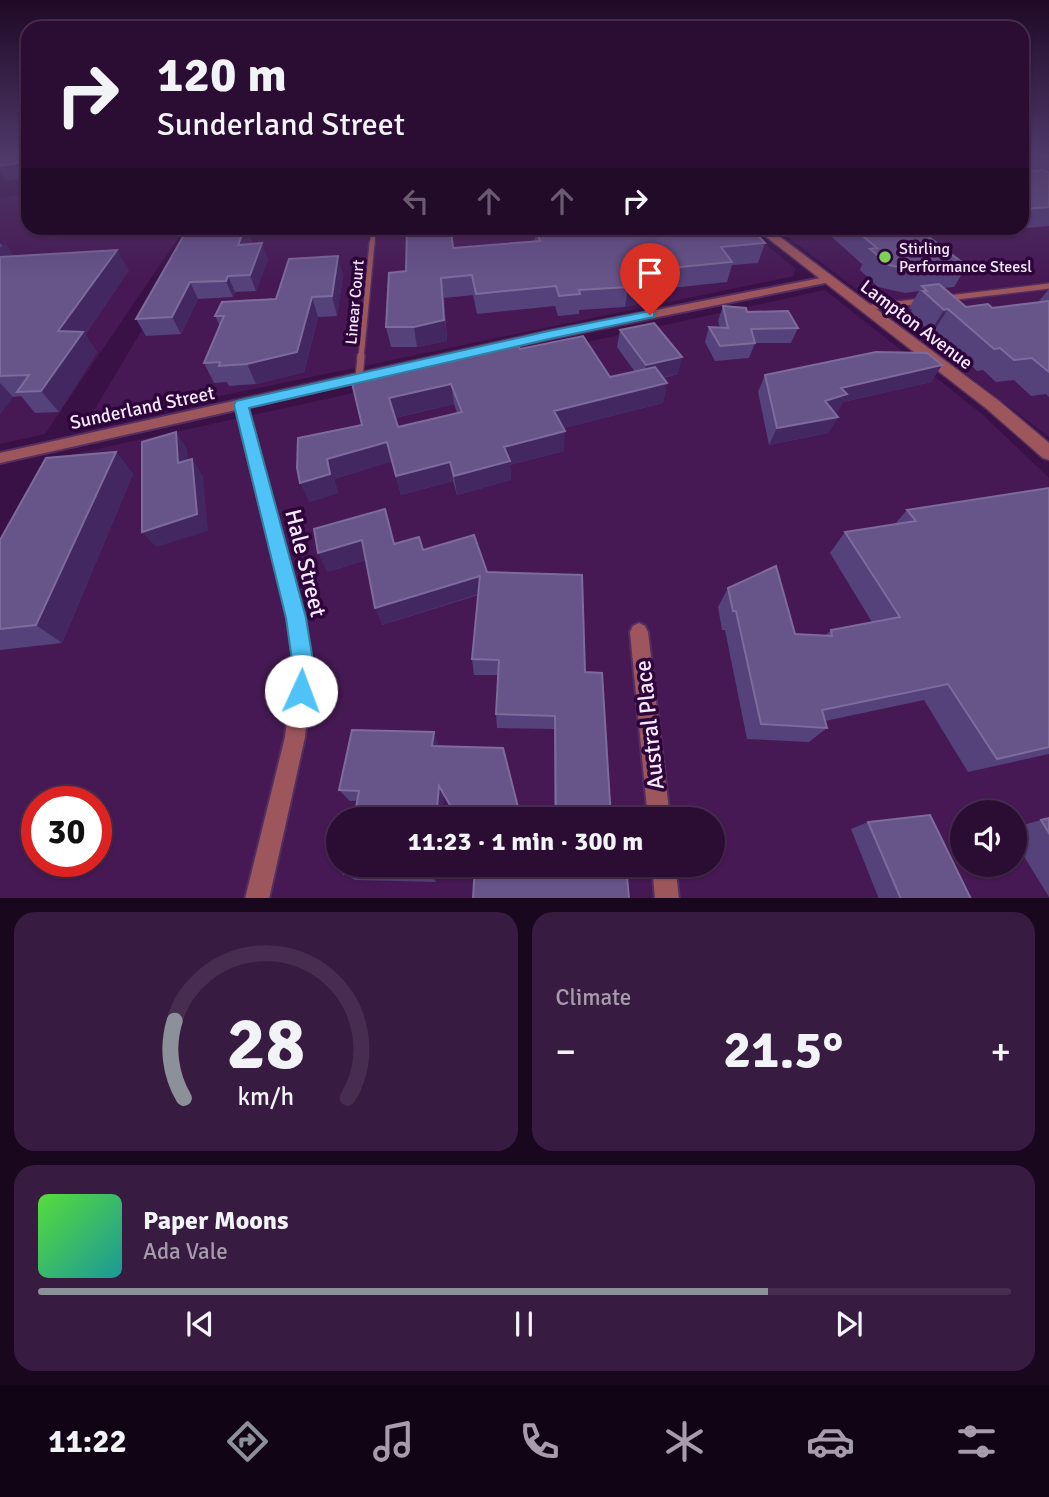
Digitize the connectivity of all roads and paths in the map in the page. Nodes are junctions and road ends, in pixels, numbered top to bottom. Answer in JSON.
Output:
{"nodes":[{"id":1,"x":373,"y":235,"type":"edge"},
{"id":2,"x":770,"y":235,"type":"edge"},
{"id":3,"x":825,"y":280,"type":"junction"},
{"id":4,"x":1049,"y":286,"type":"edge"},
{"id":5,"x":939,"y":299,"type":"edge"},
{"id":6,"x":927,"y":300,"type":"edge"},
{"id":7,"x":863,"y":308,"type":"junction"},
{"id":8,"x":359,"y":378,"type":"junction"},
{"id":9,"x":241,"y":405,"type":"junction"},
{"id":10,"x":1049,"y":453,"type":"edge"},
{"id":11,"x":0,"y":458,"type":"edge"},
{"id":12,"x":639,"y":632,"type":"dead end"},
{"id":13,"x":658,"y":807,"type":"edge"},
{"id":14,"x":665,"y":877,"type":"edge"},
{"id":15,"x":257,"y":898,"type":"edge"},
{"id":16,"x":667,"y":898,"type":"edge"}],
"edges":[{"from":1,"to":8,"type":"lane","name":"Linear Court"},
{"from":2,"to":3,"type":"street","name":"Lampton Avenue"},
{"from":3,"to":7,"type":"street","name":"Lampton Avenue"},
{"from":3,"to":8,"type":"street","name":"Sunderland Street"},
{"from":4,"to":5,"type":"lane"},
{"from":6,"to":7,"type":"lane"},
{"from":7,"to":10,"type":"street","name":"Lampton Avenue"},
{"from":8,"to":9,"type":"street","name":"Sunderland Street"},
{"from":9,"to":11,"type":"street","name":"Sunderland Street"},
{"from":9,"to":15,"type":"street","name":"Hale Street"},
{"from":12,"to":13,"type":"street","name":"Austral Place"},
{"from":14,"to":16,"type":"street"}]}
